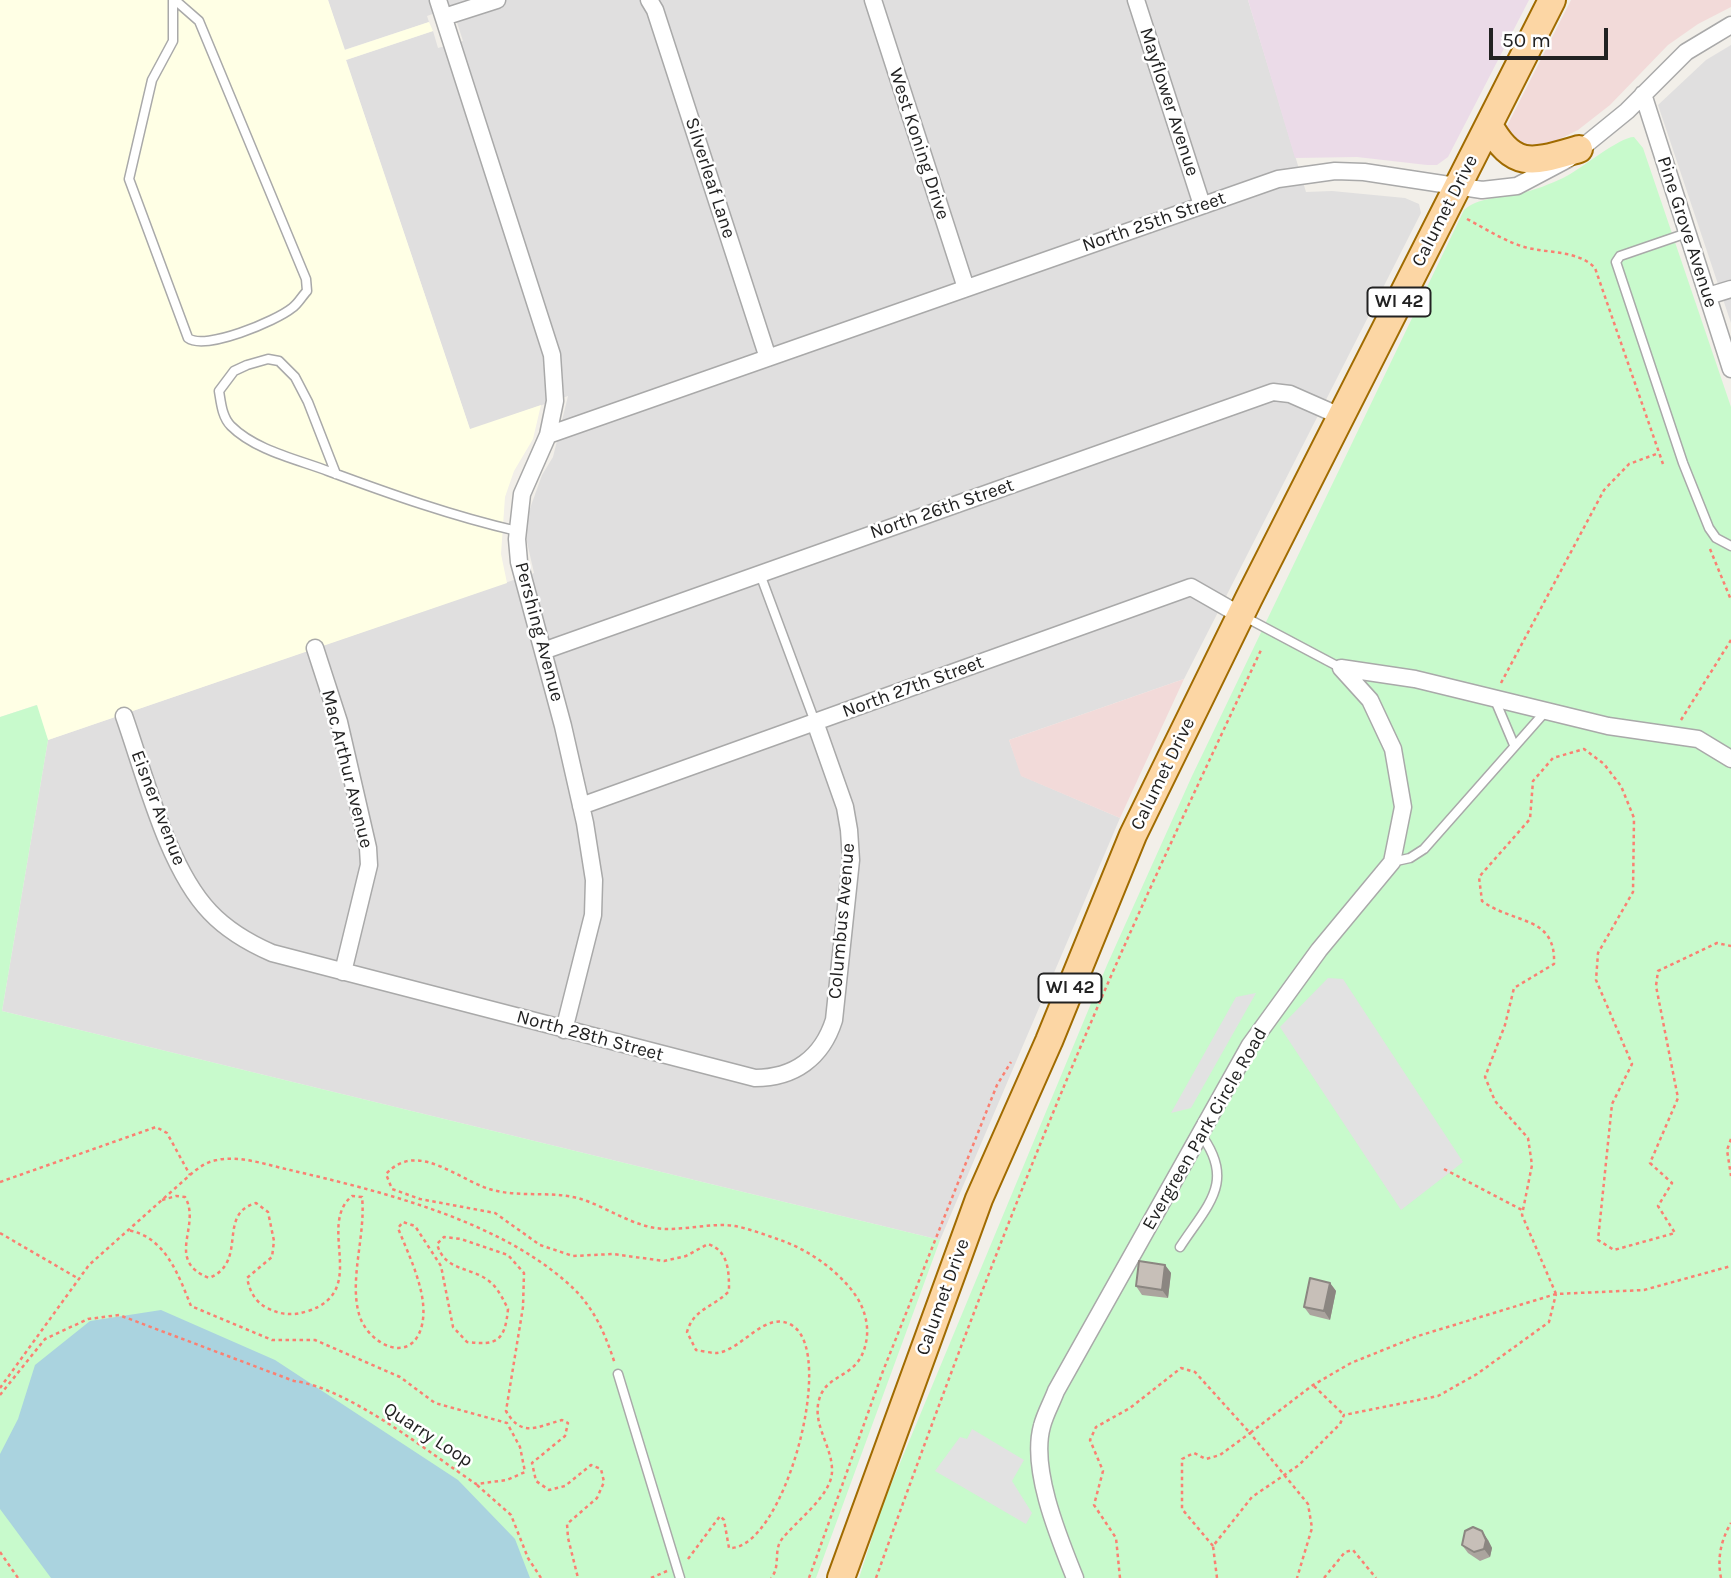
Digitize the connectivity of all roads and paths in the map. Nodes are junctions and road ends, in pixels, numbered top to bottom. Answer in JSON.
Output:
{"nodes":[{"id":1,"x":174,"y":0,"type":"edge"},
{"id":2,"x":438,"y":0,"type":"edge"},
{"id":3,"x":497,"y":0,"type":"edge"},
{"id":4,"x":649,"y":0,"type":"edge"},
{"id":5,"x":873,"y":0,"type":"edge"},
{"id":6,"x":1136,"y":0,"type":"edge"},
{"id":7,"x":1552,"y":0,"type":"edge"},
{"id":8,"x":444,"y":17,"type":"junction"},
{"id":9,"x":1731,"y":25,"type":"edge"},
{"id":10,"x":1643,"y":94,"type":"junction"},
{"id":11,"x":1489,"y":125,"type":"junction"},
{"id":12,"x":1579,"y":149,"type":"junction"},
{"id":13,"x":1457,"y":187,"type":"junction"},
{"id":14,"x":1202,"y":205,"type":"junction"},
{"id":15,"x":1467,"y":219,"type":"dead end"},
{"id":16,"x":1687,"y":233,"type":"junction"},
{"id":17,"x":966,"y":288,"type":"junction"},
{"id":18,"x":1731,"y":289,"type":"edge"},
{"id":19,"x":1707,"y":296,"type":"junction"},
{"id":20,"x":768,"y":358,"type":"junction"},
{"id":21,"x":1731,"y":369,"type":"edge"},
{"id":22,"x":1340,"y":416,"type":"junction"},
{"id":23,"x":548,"y":435,"type":"junction"},
{"id":24,"x":1659,"y":453,"type":"junction"},
{"id":25,"x":1663,"y":464,"type":"dead end"},
{"id":26,"x":336,"y":474,"type":"junction"},
{"id":27,"x":517,"y":531,"type":"junction"},
{"id":28,"x":1714,"y":534,"type":"junction"},
{"id":29,"x":1731,"y":546,"type":"edge"},
{"id":30,"x":759,"y":573,"type":"junction"},
{"id":31,"x":1731,"y":600,"type":"edge"},
{"id":32,"x":1240,"y":615,"type":"junction"},
{"id":33,"x":1731,"y":640,"type":"edge"},
{"id":34,"x":315,"y":648,"type":"dead end"},
{"id":35,"x":1261,"y":650,"type":"dead end"},
{"id":36,"x":543,"y":651,"type":"junction"},
{"id":37,"x":1253,"y":654,"type":"dead end"},
{"id":38,"x":1258,"y":657,"type":"junction"},
{"id":39,"x":1341,"y":668,"type":"junction"},
{"id":40,"x":1494,"y":697,"type":"junction"},
{"id":41,"x":1547,"y":710,"type":"junction"},
{"id":42,"x":124,"y":716,"type":"dead end"},
{"id":43,"x":815,"y":722,"type":"junction"},
{"id":44,"x":1674,"y":734,"type":"junction"},
{"id":45,"x":1514,"y":745,"type":"junction"},
{"id":46,"x":1731,"y":759,"type":"edge"},
{"id":47,"x":581,"y":806,"type":"junction"},
{"id":48,"x":1392,"y":862,"type":"junction"},
{"id":49,"x":1731,"y":946,"type":"edge"},
{"id":50,"x":344,"y":972,"type":"junction"},
{"id":51,"x":564,"y":1030,"type":"junction"},
{"id":52,"x":826,"y":1041,"type":"joint"},
{"id":53,"x":1011,"y":1062,"type":"dead end"},
{"id":54,"x":1199,"y":1132,"type":"junction"},
{"id":55,"x":1731,"y":1139,"type":"edge"},
{"id":56,"x":1444,"y":1169,"type":"dead end"},
{"id":57,"x":190,"y":1175,"type":"junction"},
{"id":58,"x":1731,"y":1176,"type":"edge"},
{"id":59,"x":0,"y":1182,"type":"edge"},
{"id":60,"x":162,"y":1200,"type":"junction"},
{"id":61,"x":1523,"y":1211,"type":"junction"},
{"id":62,"x":127,"y":1230,"type":"junction"},
{"id":63,"x":0,"y":1233,"type":"edge"},
{"id":64,"x":1180,"y":1247,"type":"dead end"},
{"id":65,"x":1731,"y":1266,"type":"edge"},
{"id":66,"x":79,"y":1279,"type":"junction"},
{"id":67,"x":1556,"y":1294,"type":"junction"},
{"id":68,"x":618,"y":1374,"type":"joint"},
{"id":69,"x":1313,"y":1385,"type":"junction"},
{"id":70,"x":0,"y":1388,"type":"edge"},
{"id":71,"x":0,"y":1395,"type":"edge"},
{"id":72,"x":1344,"y":1415,"type":"junction"},
{"id":73,"x":1250,"y":1433,"type":"junction"},
{"id":74,"x":1284,"y":1475,"type":"junction"},
{"id":75,"x":476,"y":1484,"type":"junction"},
{"id":76,"x":1731,"y":1523,"type":"edge"},
{"id":77,"x":1213,"y":1546,"type":"junction"},
{"id":78,"x":0,"y":1552,"type":"edge"},
{"id":79,"x":676,"y":1564,"type":"junction"},
{"id":80,"x":18,"y":1578,"type":"edge"},
{"id":81,"x":541,"y":1578,"type":"edge"},
{"id":82,"x":578,"y":1578,"type":"edge"},
{"id":83,"x":651,"y":1578,"type":"edge"},
{"id":84,"x":680,"y":1578,"type":"edge"},
{"id":85,"x":771,"y":1578,"type":"edge"},
{"id":86,"x":808,"y":1578,"type":"edge"},
{"id":87,"x":841,"y":1578,"type":"edge"},
{"id":88,"x":876,"y":1578,"type":"edge"},
{"id":89,"x":1075,"y":1578,"type":"edge"},
{"id":90,"x":1120,"y":1578,"type":"edge"},
{"id":91,"x":1217,"y":1578,"type":"edge"},
{"id":92,"x":1297,"y":1578,"type":"edge"},
{"id":93,"x":1324,"y":1578,"type":"edge"},
{"id":94,"x":1376,"y":1578,"type":"edge"},
{"id":95,"x":1721,"y":1578,"type":"edge"}],
"edges":[{"from":1,"to":1,"type":"lane"},
{"from":2,"to":8,"type":"street","name":"Pershing Avenue"},
{"from":3,"to":8,"type":"street"},
{"from":4,"to":20,"type":"street","name":"Silverleaf Lane"},
{"from":5,"to":17,"type":"street","name":"West Koning Drive"},
{"from":6,"to":14,"type":"street","name":"Mayflower Avenue"},
{"from":7,"to":11,"type":"main road","name":"Calumet Drive","number":"WI 42"},
{"from":8,"to":23,"type":"street","name":"Pershing Avenue"},
{"from":9,"to":10,"type":"street","name":"North 25th Street"},
{"from":10,"to":12,"type":"street","name":"North 25th Street"},
{"from":10,"to":16,"type":"street","name":"Pine Grove Avenue"},
{"from":11,"to":12,"type":"main road"},
{"from":11,"to":13,"type":"main road","name":"Calumet Drive","number":"WI 42"},
{"from":12,"to":13,"type":"street","name":"North 25th Street"},
{"from":13,"to":14,"type":"street","name":"North 25th Street"},
{"from":13,"to":22,"type":"main road","name":"Calumet Drive","number":"WI 42"},
{"from":14,"to":17,"type":"street","name":"North 25th Street"},
{"from":15,"to":24,"type":"path"},
{"from":16,"to":19,"type":"street","name":"Pine Grove Avenue"},
{"from":16,"to":28,"type":"lane"},
{"from":17,"to":20,"type":"street","name":"North 25th Street"},
{"from":18,"to":19,"type":"street"},
{"from":19,"to":21,"type":"street","name":"Pine Grove Avenue"},
{"from":20,"to":23,"type":"street","name":"North 25th Street"},
{"from":22,"to":30,"type":"street","name":"North 26th Street"},
{"from":22,"to":32,"type":"main road","name":"Calumet Drive","number":"WI 42"},
{"from":23,"to":27,"type":"street","name":"Pershing Avenue"},
{"from":24,"to":25,"type":"path"},
{"from":24,"to":40,"type":"path"},
{"from":26,"to":26,"type":"lane"},
{"from":26,"to":27,"type":"lane"},
{"from":27,"to":36,"type":"street","name":"Pershing Avenue"},
{"from":28,"to":29,"type":"lane"},
{"from":28,"to":31,"type":"path"},
{"from":30,"to":36,"type":"street","name":"North 26th Street"},
{"from":30,"to":43,"type":"lane"},
{"from":32,"to":39,"type":"lane","name":"Evergreen Park Circle Road"},
{"from":32,"to":43,"type":"street","name":"North 27th Street"},
{"from":32,"to":87,"type":"main road","name":"Calumet Drive","number":"WI 42"},
{"from":33,"to":44,"type":"path"},
{"from":34,"to":50,"type":"street","name":"Mac Arthur Avenue"},
{"from":35,"to":38,"type":"path"},
{"from":36,"to":47,"type":"street","name":"Pershing Avenue"},
{"from":37,"to":38,"type":"path"},
{"from":38,"to":88,"type":"path"},
{"from":39,"to":40,"type":"street","name":"Evergreen Park Circle Road"},
{"from":39,"to":48,"type":"street","name":"Evergreen Park Circle Road"},
{"from":40,"to":41,"type":"street","name":"Evergreen Park Circle Road"},
{"from":40,"to":45,"type":"lane"},
{"from":41,"to":44,"type":"street","name":"Evergreen Park Circle Road"},
{"from":41,"to":45,"type":"lane"},
{"from":42,"to":50,"type":"street","name":"Eisner Avenue"},
{"from":43,"to":47,"type":"street","name":"North 27th Street"},
{"from":43,"to":52,"type":"street","name":"Columbus Avenue"},
{"from":44,"to":46,"type":"street","name":"Evergreen Park Circle Road"},
{"from":45,"to":48,"type":"lane"},
{"from":47,"to":51,"type":"street","name":"Pershing Avenue"},
{"from":48,"to":54,"type":"street","name":"Evergreen Park Circle Road"},
{"from":49,"to":61,"type":"path"},
{"from":50,"to":51,"type":"street","name":"North 28th Street"},
{"from":51,"to":52,"type":"street","name":"North 28th Street"},
{"from":53,"to":86,"type":"path"},
{"from":54,"to":64,"type":"lane"},
{"from":54,"to":89,"type":"street","name":"Evergreen Park Circle Road"},
{"from":55,"to":58,"type":"path"},
{"from":56,"to":61,"type":"path"},
{"from":57,"to":59,"type":"path"},
{"from":57,"to":60,"type":"path"},
{"from":57,"to":68,"type":"path"},
{"from":60,"to":62,"type":"path"},
{"from":60,"to":82,"type":"path"},
{"from":61,"to":67,"type":"path"},
{"from":62,"to":66,"type":"path"},
{"from":62,"to":75,"type":"path","name":"Quarry Loop"},
{"from":63,"to":66,"type":"path"},
{"from":65,"to":67,"type":"path"},
{"from":66,"to":70,"type":"path"},
{"from":67,"to":69,"type":"path"},
{"from":67,"to":72,"type":"path"},
{"from":68,"to":79,"type":"lane"},
{"from":69,"to":72,"type":"path"},
{"from":69,"to":73,"type":"path"},
{"from":71,"to":75,"type":"path","name":"Quarry Loop"},
{"from":72,"to":74,"type":"path"},
{"from":73,"to":74,"type":"path"},
{"from":73,"to":77,"type":"path"},
{"from":73,"to":90,"type":"path"},
{"from":74,"to":77,"type":"path"},
{"from":74,"to":92,"type":"path"},
{"from":75,"to":81,"type":"path"},
{"from":76,"to":95,"type":"path"},
{"from":77,"to":91,"type":"path"},
{"from":78,"to":80,"type":"path"},
{"from":79,"to":83,"type":"path"},
{"from":79,"to":84,"type":"lane"},
{"from":79,"to":85,"type":"path"},
{"from":93,"to":94,"type":"path"}]}
